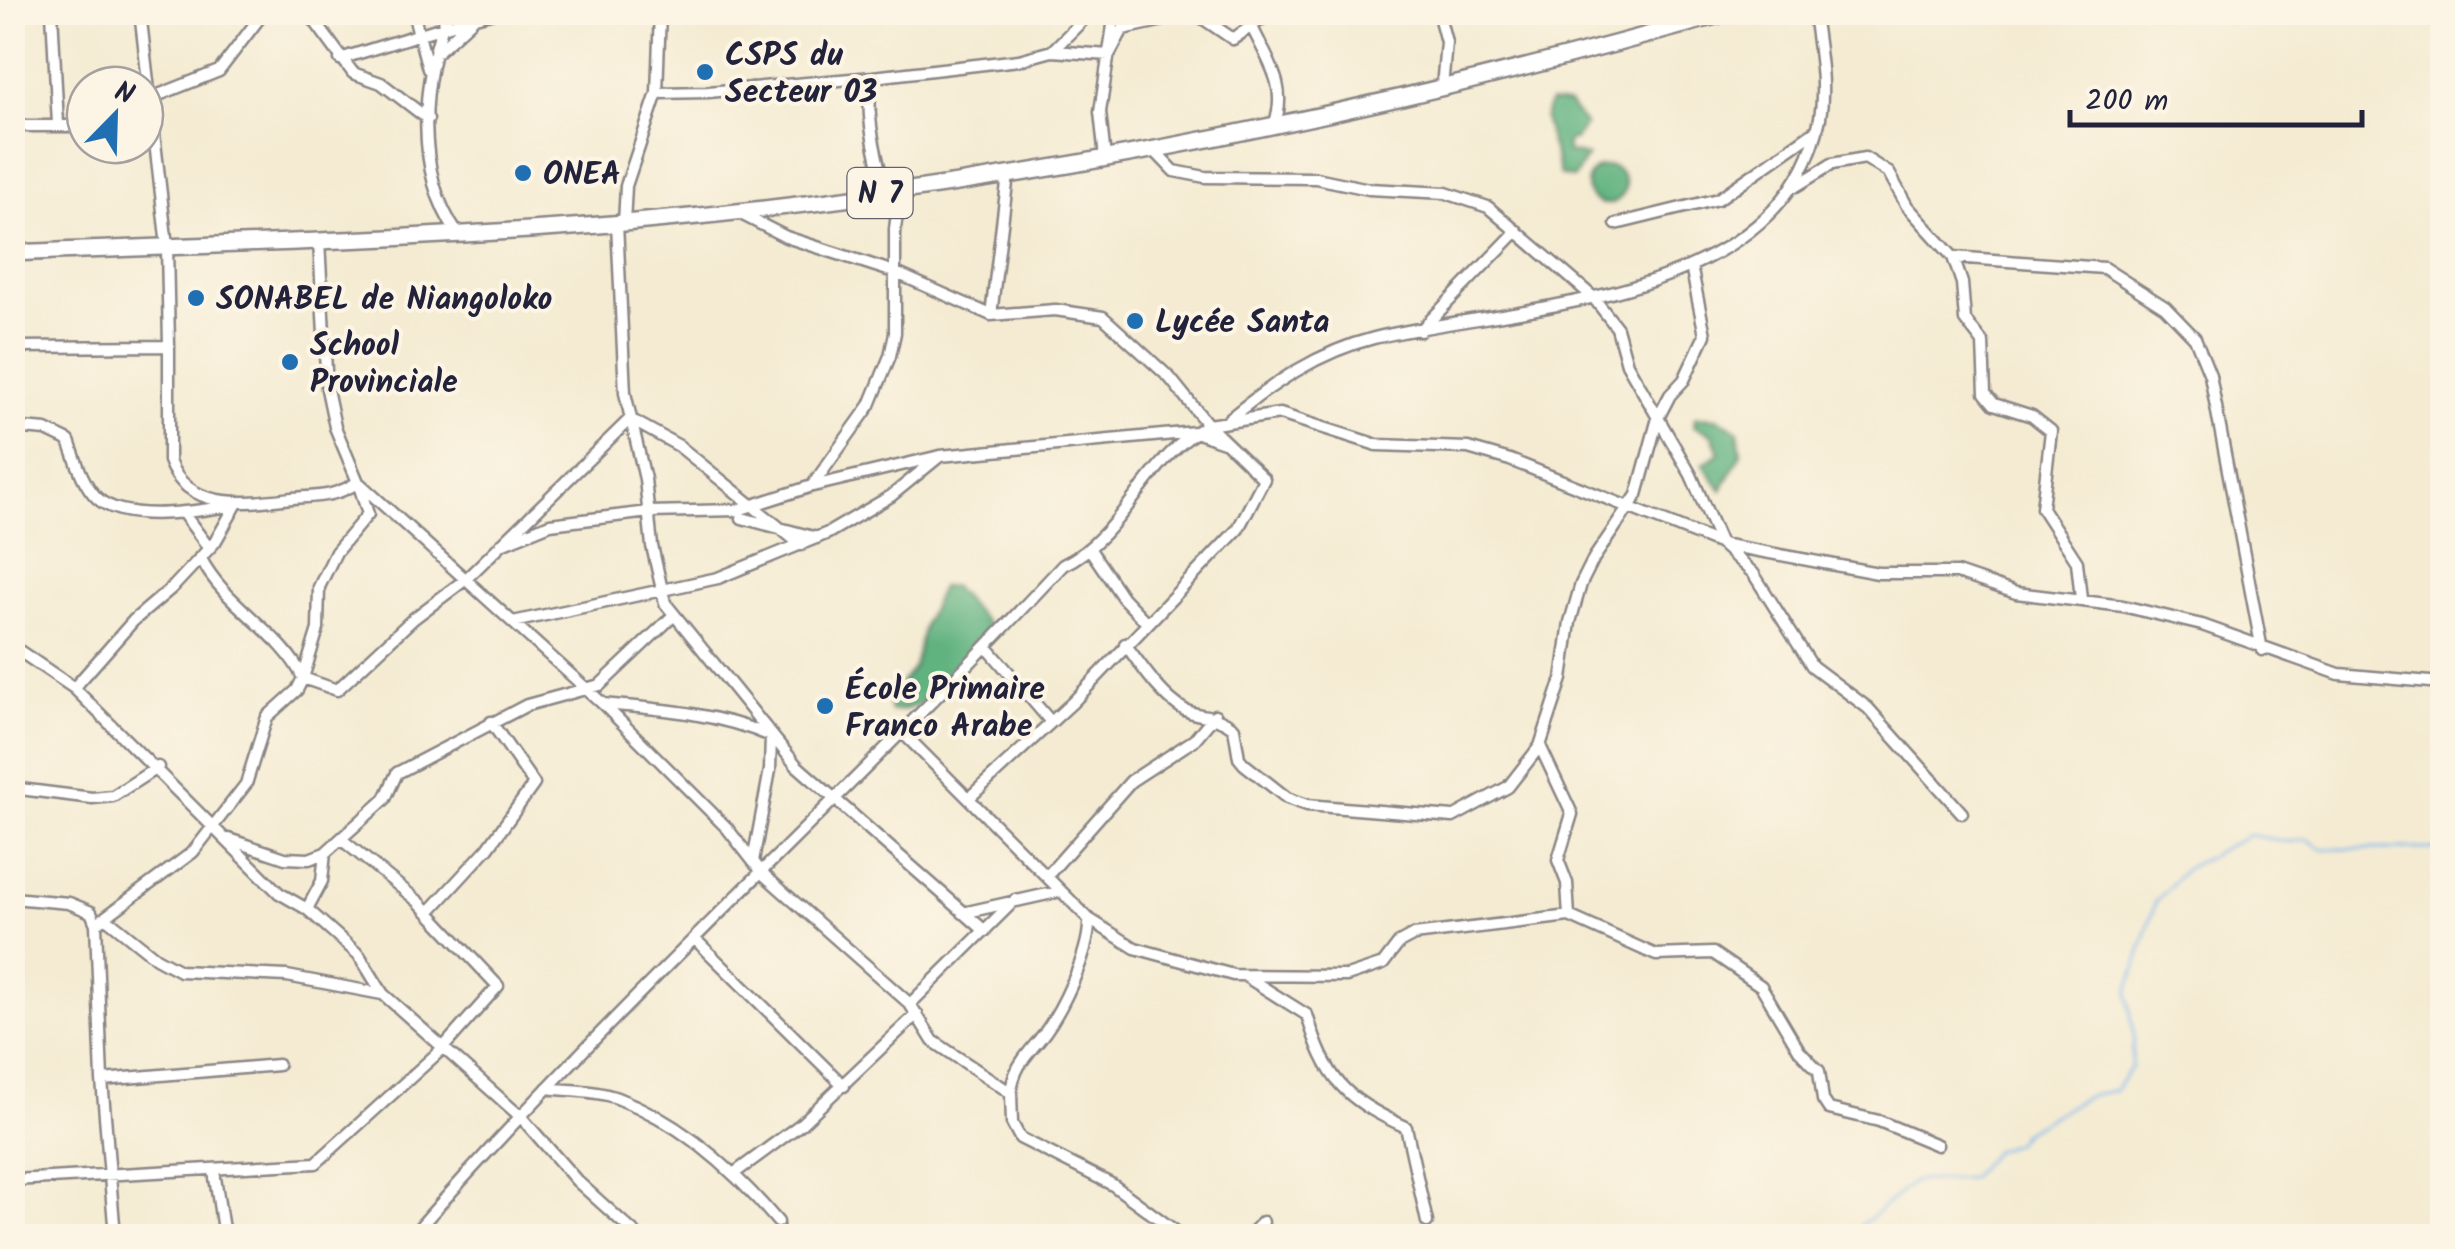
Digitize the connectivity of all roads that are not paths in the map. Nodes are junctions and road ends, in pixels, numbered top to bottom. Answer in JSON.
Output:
{"nodes":[{"id":1,"x":52,"y":12,"type":"edge"},
{"id":2,"x":140,"y":12,"type":"edge"},
{"id":3,"x":264,"y":12,"type":"edge"},
{"id":4,"x":308,"y":12,"type":"edge"},
{"id":5,"x":413,"y":12,"type":"edge"},
{"id":6,"x":448,"y":12,"type":"edge"},
{"id":7,"x":494,"y":12,"type":"edge"},
{"id":8,"x":1092,"y":12,"type":"edge"},
{"id":9,"x":1115,"y":12,"type":"edge"},
{"id":10,"x":1272,"y":12,"type":"edge"},
{"id":11,"x":1438,"y":12,"type":"edge"},
{"id":12,"x":1730,"y":12,"type":"edge"},
{"id":13,"x":1814,"y":12,"type":"edge"},
{"id":14,"x":659,"y":14,"type":"edge"},
{"id":15,"x":475,"y":18,"type":"junction"},
{"id":16,"x":442,"y":27,"type":"junction"},
{"id":17,"x":1252,"y":27,"type":"junction"},
{"id":18,"x":418,"y":36,"type":"junction"},
{"id":19,"x":1052,"y":52,"type":"junction"},
{"id":20,"x":1108,"y":55,"type":"junction"},
{"id":21,"x":434,"y":56,"type":"junction"},
{"id":22,"x":340,"y":59,"type":"junction"},
{"id":23,"x":144,"y":65,"type":"edge"},
{"id":24,"x":429,"y":75,"type":"junction"},
{"id":25,"x":873,"y":76,"type":"junction"},
{"id":26,"x":1442,"y":88,"type":"junction"},
{"id":27,"x":165,"y":92,"type":"edge"},
{"id":28,"x":657,"y":93,"type":"junction"},
{"id":29,"x":428,"y":120,"type":"junction"},
{"id":30,"x":58,"y":124,"type":"junction"},
{"id":31,"x":1274,"y":124,"type":"junction"},
{"id":32,"x":65,"y":125,"type":"edge"},
{"id":33,"x":12,"y":126,"type":"edge"},
{"id":34,"x":1815,"y":131,"type":"junction"},
{"id":35,"x":1153,"y":149,"type":"junction"},
{"id":36,"x":1105,"y":158,"type":"junction"},
{"id":37,"x":156,"y":165,"type":"edge"},
{"id":38,"x":1008,"y":175,"type":"junction"},
{"id":39,"x":1795,"y":186,"type":"junction"},
{"id":40,"x":893,"y":191,"type":"junction"},
{"id":41,"x":732,"y":210,"type":"junction"},
{"id":42,"x":621,"y":223,"type":"junction"},
{"id":43,"x":1616,"y":224,"type":"dead end"},
{"id":44,"x":1517,"y":231,"type":"junction"},
{"id":45,"x":457,"y":233,"type":"junction"},
{"id":46,"x":319,"y":240,"type":"junction"},
{"id":47,"x":167,"y":246,"type":"junction"},
{"id":48,"x":12,"y":253,"type":"edge"},
{"id":49,"x":1953,"y":257,"type":"junction"},
{"id":50,"x":1691,"y":266,"type":"junction"},
{"id":51,"x":894,"y":272,"type":"junction"},
{"id":52,"x":1593,"y":297,"type":"junction"},
{"id":53,"x":992,"y":314,"type":"junction"},
{"id":54,"x":1419,"y":332,"type":"junction"},
{"id":55,"x":12,"y":346,"type":"edge"},
{"id":56,"x":169,"y":346,"type":"junction"},
{"id":57,"x":1658,"y":418,"type":"junction"},
{"id":58,"x":630,"y":419,"type":"junction"},
{"id":59,"x":1229,"y":420,"type":"junction"},
{"id":60,"x":1208,"y":424,"type":"junction"},
{"id":61,"x":12,"y":427,"type":"edge"},
{"id":62,"x":1194,"y":432,"type":"junction"},
{"id":63,"x":1230,"y":443,"type":"junction"},
{"id":64,"x":940,"y":456,"type":"junction"},
{"id":65,"x":358,"y":482,"type":"junction"},
{"id":66,"x":812,"y":486,"type":"junction"},
{"id":67,"x":236,"y":505,"type":"junction"},
{"id":68,"x":753,"y":506,"type":"junction"},
{"id":69,"x":1629,"y":510,"type":"junction"},
{"id":70,"x":649,"y":512,"type":"junction"},
{"id":71,"x":183,"y":513,"type":"junction"},
{"id":72,"x":742,"y":518,"type":"dead end"},
{"id":73,"x":782,"y":529,"type":"junction"},
{"id":74,"x":817,"y":538,"type":"junction"},
{"id":75,"x":1721,"y":544,"type":"junction"},
{"id":76,"x":496,"y":546,"type":"junction"},
{"id":77,"x":800,"y":546,"type":"junction"},
{"id":78,"x":1090,"y":548,"type":"junction"},
{"id":79,"x":205,"y":552,"type":"junction"},
{"id":80,"x":466,"y":578,"type":"junction"},
{"id":81,"x":660,"y":589,"type":"junction"},
{"id":82,"x":2081,"y":599,"type":"junction"},
{"id":83,"x":674,"y":615,"type":"junction"},
{"id":84,"x":513,"y":622,"type":"junction"},
{"id":85,"x":1146,"y":622,"type":"junction"},
{"id":86,"x":1125,"y":644,"type":"junction"},
{"id":87,"x":12,"y":646,"type":"edge"},
{"id":88,"x":986,"y":646,"type":"junction"},
{"id":89,"x":2262,"y":650,"type":"junction"},
{"id":90,"x":304,"y":678,"type":"junction"},
{"id":91,"x":2442,"y":683,"type":"edge"},
{"id":92,"x":74,"y":688,"type":"junction"},
{"id":93,"x":586,"y":691,"type":"junction"},
{"id":94,"x":602,"y":704,"type":"junction"},
{"id":95,"x":1216,"y":715,"type":"junction"},
{"id":96,"x":491,"y":722,"type":"junction"},
{"id":97,"x":1051,"y":722,"type":"junction"},
{"id":98,"x":901,"y":731,"type":"junction"},
{"id":99,"x":771,"y":736,"type":"junction"},
{"id":100,"x":1540,"y":746,"type":"junction"},
{"id":101,"x":158,"y":767,"type":"junction"},
{"id":102,"x":12,"y":788,"type":"edge"},
{"id":103,"x":836,"y":797,"type":"junction"},
{"id":104,"x":969,"y":798,"type":"junction"},
{"id":105,"x":1962,"y":813,"type":"dead end"},
{"id":106,"x":216,"y":831,"type":"junction"},
{"id":107,"x":341,"y":839,"type":"junction"},
{"id":108,"x":325,"y":852,"type":"junction"},
{"id":109,"x":753,"y":861,"type":"junction"},
{"id":110,"x":763,"y":874,"type":"junction"},
{"id":111,"x":1047,"y":876,"type":"junction"},
{"id":112,"x":1061,"y":891,"type":"junction"},
{"id":113,"x":12,"y":898,"type":"edge"},
{"id":114,"x":1015,"y":900,"type":"junction"},
{"id":115,"x":307,"y":909,"type":"junction"},
{"id":116,"x":429,"y":912,"type":"junction"},
{"id":117,"x":963,"y":912,"type":"junction"},
{"id":118,"x":1568,"y":916,"type":"junction"},
{"id":119,"x":1090,"y":919,"type":"junction"},
{"id":120,"x":101,"y":921,"type":"junction"},
{"id":121,"x":985,"y":931,"type":"junction"},
{"id":122,"x":697,"y":941,"type":"junction"},
{"id":123,"x":1244,"y":975,"type":"junction"},
{"id":124,"x":383,"y":994,"type":"junction"},
{"id":125,"x":913,"y":1009,"type":"junction"},
{"id":126,"x":441,"y":1050,"type":"junction"},
{"id":127,"x":278,"y":1065,"type":"dead end"},
{"id":128,"x":102,"y":1080,"type":"junction"},
{"id":129,"x":844,"y":1086,"type":"junction"},
{"id":130,"x":546,"y":1088,"type":"junction"},
{"id":131,"x":1011,"y":1094,"type":"junction"},
{"id":132,"x":521,"y":1117,"type":"junction"},
{"id":133,"x":1936,"y":1145,"type":"dead end"},
{"id":134,"x":214,"y":1171,"type":"junction"},
{"id":135,"x":736,"y":1172,"type":"junction"},
{"id":136,"x":109,"y":1178,"type":"junction"},
{"id":137,"x":13,"y":1179,"type":"edge"},
{"id":138,"x":778,"y":1222,"type":"dead end"},
{"id":139,"x":1264,"y":1222,"type":"dead end"},
{"id":140,"x":1427,"y":1222,"type":"dead end"},
{"id":141,"x":13,"y":1232,"type":"edge"},
{"id":142,"x":115,"y":1236,"type":"edge"},
{"id":143,"x":224,"y":1236,"type":"edge"},
{"id":144,"x":412,"y":1236,"type":"edge"},
{"id":145,"x":638,"y":1236,"type":"edge"},
{"id":146,"x":1182,"y":1236,"type":"edge"},
{"id":147,"x":1249,"y":1236,"type":"edge"}],
"edges":[{"from":1,"to":30,"type":"street"},
{"from":2,"to":23,"type":"street"},
{"from":3,"to":27,"type":"street"},
{"from":4,"to":22,"type":"street"},
{"from":5,"to":18,"type":"street"},
{"from":6,"to":16,"type":"street"},
{"from":7,"to":15,"type":"street"},
{"from":8,"to":19,"type":"street"},
{"from":9,"to":20,"type":"street"},
{"from":10,"to":17,"type":"street"},
{"from":11,"to":26,"type":"street"},
{"from":12,"to":26,"type":"highway","number":"N 7"},
{"from":13,"to":34,"type":"street"},
{"from":14,"to":28,"type":"street"},
{"from":15,"to":16,"type":"street"},
{"from":15,"to":21,"type":"street"},
{"from":16,"to":18,"type":"street"},
{"from":16,"to":21,"type":"street"},
{"from":17,"to":20,"type":"street"},
{"from":17,"to":31,"type":"street"},
{"from":18,"to":22,"type":"street"},
{"from":18,"to":24,"type":"street"},
{"from":19,"to":20,"type":"street"},
{"from":19,"to":25,"type":"street"},
{"from":20,"to":36,"type":"street"},
{"from":21,"to":24,"type":"street"},
{"from":22,"to":29,"type":"street"},
{"from":24,"to":29,"type":"street"},
{"from":25,"to":28,"type":"street"},
{"from":25,"to":40,"type":"street"},
{"from":26,"to":31,"type":"highway","number":"N 7"},
{"from":28,"to":42,"type":"street"},
{"from":29,"to":45,"type":"street"},
{"from":30,"to":32,"type":"street"},
{"from":30,"to":33,"type":"street"},
{"from":31,"to":35,"type":"highway","number":"N 7"},
{"from":34,"to":39,"type":"street"},
{"from":34,"to":43,"type":"street"},
{"from":35,"to":36,"type":"highway","number":"N 7"},
{"from":35,"to":44,"type":"street"},
{"from":36,"to":38,"type":"highway","number":"N 7"},
{"from":37,"to":47,"type":"street"},
{"from":38,"to":40,"type":"highway","number":"N 7"},
{"from":38,"to":53,"type":"street"},
{"from":39,"to":49,"type":"street"},
{"from":39,"to":50,"type":"street"},
{"from":40,"to":41,"type":"highway","number":"N 7"},
{"from":40,"to":51,"type":"street"},
{"from":41,"to":42,"type":"highway","number":"N 7"},
{"from":41,"to":51,"type":"street"},
{"from":42,"to":45,"type":"highway","number":"N 7"},
{"from":42,"to":58,"type":"street"},
{"from":44,"to":52,"type":"street"},
{"from":44,"to":54,"type":"street"},
{"from":45,"to":46,"type":"highway","number":"N 7"},
{"from":46,"to":47,"type":"highway","number":"N 7"},
{"from":46,"to":65,"type":"street"},
{"from":47,"to":48,"type":"highway","number":"N 7"},
{"from":47,"to":56,"type":"street"},
{"from":49,"to":82,"type":"street"},
{"from":49,"to":89,"type":"street"},
{"from":50,"to":52,"type":"street"},
{"from":50,"to":57,"type":"street"},
{"from":51,"to":53,"type":"street"},
{"from":51,"to":66,"type":"street"},
{"from":52,"to":54,"type":"street"},
{"from":52,"to":57,"type":"street"},
{"from":53,"to":60,"type":"street"},
{"from":54,"to":59,"type":"street"},
{"from":55,"to":56,"type":"street"},
{"from":56,"to":67,"type":"street"},
{"from":57,"to":69,"type":"street"},
{"from":57,"to":75,"type":"street"},
{"from":58,"to":68,"type":"street"},
{"from":58,"to":70,"type":"street"},
{"from":58,"to":76,"type":"street"},
{"from":59,"to":60,"type":"street"},
{"from":59,"to":69,"type":"street"},
{"from":60,"to":62,"type":"street"},
{"from":60,"to":63,"type":"street"},
{"from":61,"to":71,"type":"street"},
{"from":62,"to":63,"type":"street"},
{"from":62,"to":64,"type":"street"},
{"from":62,"to":78,"type":"street"},
{"from":63,"to":85,"type":"street"},
{"from":64,"to":66,"type":"street"},
{"from":64,"to":74,"type":"street"},
{"from":65,"to":67,"type":"street"},
{"from":65,"to":80,"type":"street"},
{"from":65,"to":90,"type":"street"},
{"from":66,"to":68,"type":"street"},
{"from":67,"to":71,"type":"street"},
{"from":67,"to":79,"type":"street"},
{"from":68,"to":70,"type":"street"},
{"from":68,"to":73,"type":"street"},
{"from":69,"to":75,"type":"street"},
{"from":69,"to":100,"type":"street"},
{"from":70,"to":76,"type":"street"},
{"from":70,"to":81,"type":"street"},
{"from":71,"to":79,"type":"street"},
{"from":72,"to":73,"type":"street"},
{"from":73,"to":74,"type":"street"},
{"from":73,"to":77,"type":"street"},
{"from":74,"to":77,"type":"street"},
{"from":75,"to":82,"type":"street"},
{"from":75,"to":105,"type":"street"},
{"from":76,"to":80,"type":"street"},
{"from":77,"to":81,"type":"street"},
{"from":78,"to":85,"type":"street"},
{"from":78,"to":88,"type":"street"},
{"from":79,"to":90,"type":"street"},
{"from":79,"to":92,"type":"street"},
{"from":80,"to":84,"type":"street"},
{"from":80,"to":90,"type":"street"},
{"from":81,"to":83,"type":"street"},
{"from":81,"to":84,"type":"street"},
{"from":82,"to":89,"type":"street"},
{"from":83,"to":93,"type":"street"},
{"from":83,"to":99,"type":"street"},
{"from":84,"to":93,"type":"street"},
{"from":85,"to":86,"type":"street"},
{"from":86,"to":95,"type":"street"},
{"from":86,"to":97,"type":"street"},
{"from":87,"to":92,"type":"street"},
{"from":88,"to":97,"type":"street"},
{"from":88,"to":98,"type":"street"},
{"from":89,"to":91,"type":"street"},
{"from":90,"to":106,"type":"street"},
{"from":92,"to":101,"type":"street"},
{"from":93,"to":94,"type":"street"},
{"from":93,"to":96,"type":"street"},
{"from":94,"to":99,"type":"street"},
{"from":94,"to":109,"type":"street"},
{"from":95,"to":100,"type":"street"},
{"from":95,"to":111,"type":"street"},
{"from":96,"to":107,"type":"street"},
{"from":96,"to":116,"type":"street"},
{"from":97,"to":104,"type":"street"},
{"from":98,"to":103,"type":"street"},
{"from":98,"to":104,"type":"street"},
{"from":99,"to":103,"type":"street"},
{"from":99,"to":109,"type":"street"},
{"from":100,"to":118,"type":"street"},
{"from":101,"to":102,"type":"street"},
{"from":101,"to":106,"type":"street"},
{"from":103,"to":110,"type":"street"},
{"from":103,"to":117,"type":"street"},
{"from":104,"to":111,"type":"street"},
{"from":106,"to":108,"type":"street"},
{"from":106,"to":115,"type":"street"},
{"from":106,"to":120,"type":"street"},
{"from":107,"to":108,"type":"street"},
{"from":107,"to":116,"type":"street"},
{"from":108,"to":115,"type":"street"},
{"from":109,"to":110,"type":"street"},
{"from":110,"to":122,"type":"street"},
{"from":110,"to":125,"type":"street"},
{"from":111,"to":112,"type":"street"},
{"from":112,"to":114,"type":"street"},
{"from":112,"to":119,"type":"street"},
{"from":113,"to":120,"type":"street"},
{"from":114,"to":117,"type":"street"},
{"from":114,"to":121,"type":"street"},
{"from":115,"to":124,"type":"street"},
{"from":116,"to":126,"type":"street"},
{"from":117,"to":121,"type":"street"},
{"from":118,"to":123,"type":"street"},
{"from":118,"to":133,"type":"street"},
{"from":119,"to":123,"type":"street"},
{"from":119,"to":131,"type":"street"},
{"from":120,"to":124,"type":"street"},
{"from":120,"to":128,"type":"street"},
{"from":121,"to":125,"type":"street"},
{"from":122,"to":129,"type":"street"},
{"from":122,"to":130,"type":"street"},
{"from":123,"to":140,"type":"street"},
{"from":124,"to":126,"type":"street"},
{"from":125,"to":129,"type":"street"},
{"from":125,"to":131,"type":"street"},
{"from":126,"to":132,"type":"street"},
{"from":126,"to":134,"type":"street"},
{"from":127,"to":128,"type":"street"},
{"from":128,"to":136,"type":"street"},
{"from":129,"to":135,"type":"street"},
{"from":130,"to":132,"type":"street"},
{"from":130,"to":135,"type":"street"},
{"from":131,"to":146,"type":"street"},
{"from":132,"to":144,"type":"street"},
{"from":132,"to":145,"type":"street"},
{"from":134,"to":136,"type":"street"},
{"from":134,"to":143,"type":"street"},
{"from":135,"to":138,"type":"street"},
{"from":136,"to":137,"type":"street"},
{"from":136,"to":142,"type":"street"},
{"from":137,"to":141,"type":"street"},
{"from":139,"to":147,"type":"street"}]}
